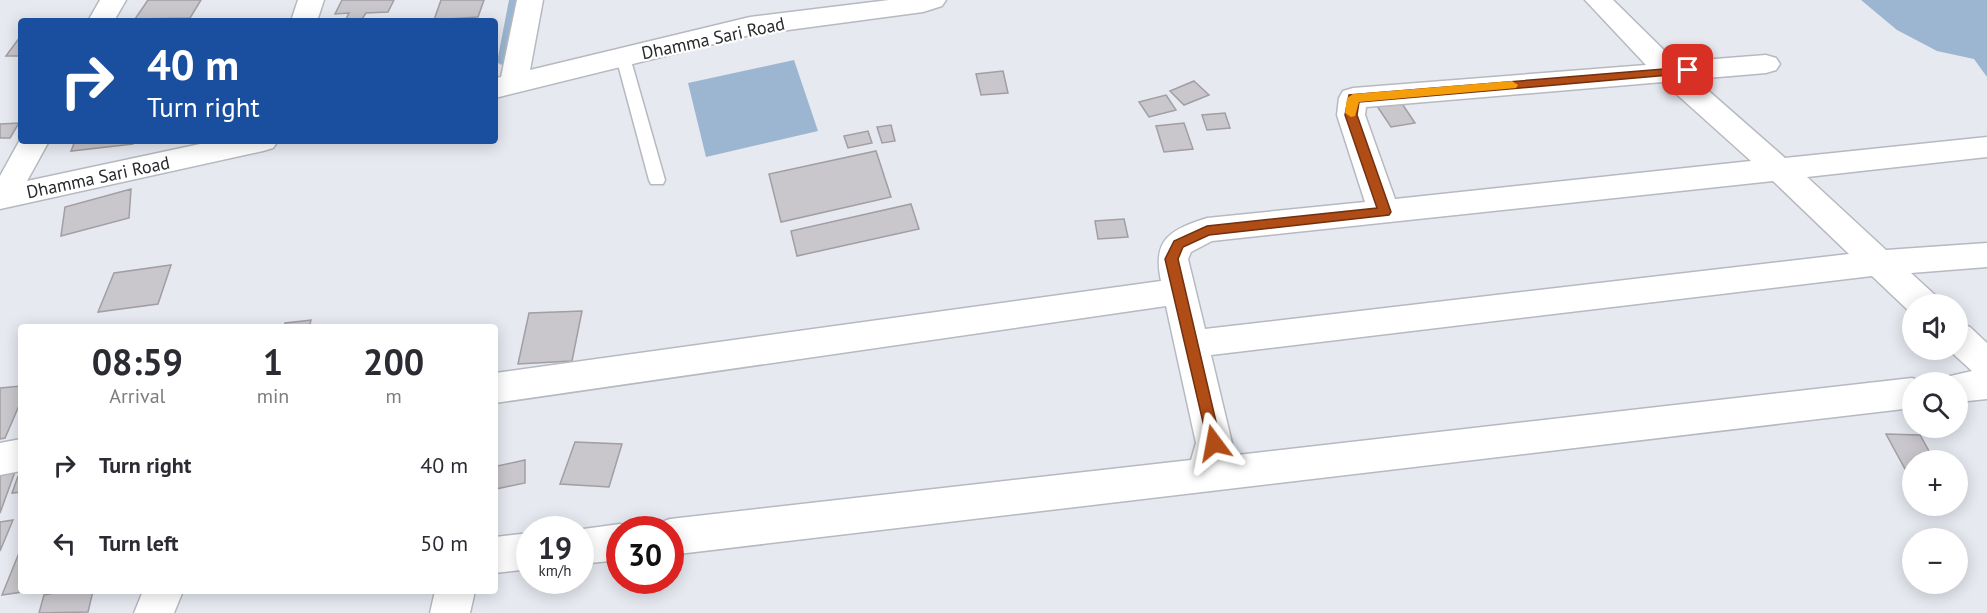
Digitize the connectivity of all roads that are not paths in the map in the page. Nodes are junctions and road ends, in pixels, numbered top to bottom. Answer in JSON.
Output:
{"nodes":[{"id":1,"x":113,"y":0,"type":"edge"},
{"id":2,"x":311,"y":0,"type":"edge"},
{"id":3,"x":530,"y":0,"type":"edge"},
{"id":4,"x":933,"y":0,"type":"edge"},
{"id":5,"x":1598,"y":0,"type":"edge"},
{"id":6,"x":750,"y":13,"type":"edge"},
{"id":7,"x":103,"y":18,"type":"edge"},
{"id":8,"x":305,"y":18,"type":"edge"},
{"id":9,"x":623,"y":57,"type":"junction"},
{"id":10,"x":1766,"y":64,"type":"dead end"},
{"id":11,"x":1669,"y":72,"type":"junction"},
{"id":12,"x":505,"y":86,"type":"edge"},
{"id":13,"x":32,"y":144,"type":"edge"},
{"id":14,"x":247,"y":144,"type":"edge"},
{"id":15,"x":1987,"y":147,"type":"edge"},
{"id":16,"x":1779,"y":169,"type":"junction"},
{"id":17,"x":657,"y":180,"type":"dead end"},
{"id":18,"x":1,"y":198,"type":"edge"},
{"id":19,"x":1384,"y":212,"type":"junction"},
{"id":20,"x":1987,"y":255,"type":"edge"},
{"id":21,"x":1878,"y":263,"type":"junction"},
{"id":22,"x":1179,"y":291,"type":"junction"},
{"id":23,"x":1912,"y":294,"type":"edge"},
{"id":24,"x":1191,"y":344,"type":"junction"},
{"id":25,"x":1968,"y":346,"type":"edge"},
{"id":26,"x":1987,"y":364,"type":"edge"},
{"id":27,"x":1987,"y":384,"type":"edge"},
{"id":28,"x":1968,"y":386,"type":"edge"},
{"id":29,"x":1902,"y":394,"type":"edge"},
{"id":30,"x":498,"y":395,"type":"edge"},
{"id":31,"x":18,"y":456,"type":"edge"},
{"id":32,"x":0,"y":459,"type":"edge"},
{"id":33,"x":1206,"y":475,"type":"junction"},
{"id":34,"x":684,"y":535,"type":"edge"},
{"id":35,"x":516,"y":553,"type":"edge"},
{"id":36,"x":498,"y":555,"type":"edge"},
{"id":37,"x":162,"y":594,"type":"edge"},
{"id":38,"x":454,"y":594,"type":"edge"},
{"id":39,"x":154,"y":613,"type":"edge"},
{"id":40,"x":450,"y":613,"type":"edge"}],
"edges":[{"from":1,"to":7,"type":"street"},
{"from":2,"to":8,"type":"street"},
{"from":3,"to":12,"type":"street"},
{"from":4,"to":6,"type":"street","name":"Dhamma Sari Road"},
{"from":5,"to":11,"type":"street"},
{"from":6,"to":9,"type":"street","name":"Dhamma Sari Road"},
{"from":9,"to":12,"type":"street","name":"Dhamma Sari Road"},
{"from":9,"to":17,"type":"lane"},
{"from":10,"to":11,"type":"street"},
{"from":11,"to":16,"type":"street"},
{"from":11,"to":19,"type":"street"},
{"from":13,"to":18,"type":"street","name":"Dhamma Sari Road"},
{"from":14,"to":18,"type":"street","name":"Dhamma Sari Road"},
{"from":15,"to":16,"type":"street"},
{"from":16,"to":19,"type":"street"},
{"from":16,"to":21,"type":"street"},
{"from":19,"to":22,"type":"street"},
{"from":20,"to":21,"type":"street"},
{"from":21,"to":23,"type":"street"},
{"from":21,"to":24,"type":"street"},
{"from":22,"to":24,"type":"street"},
{"from":22,"to":30,"type":"street"},
{"from":24,"to":33,"type":"street"},
{"from":25,"to":26,"type":"street"},
{"from":27,"to":28,"type":"street"},
{"from":29,"to":33,"type":"street"},
{"from":31,"to":32,"type":"street"},
{"from":33,"to":34,"type":"street"},
{"from":35,"to":36,"type":"street"},
{"from":37,"to":39,"type":"street"},
{"from":38,"to":40,"type":"street"}]}
